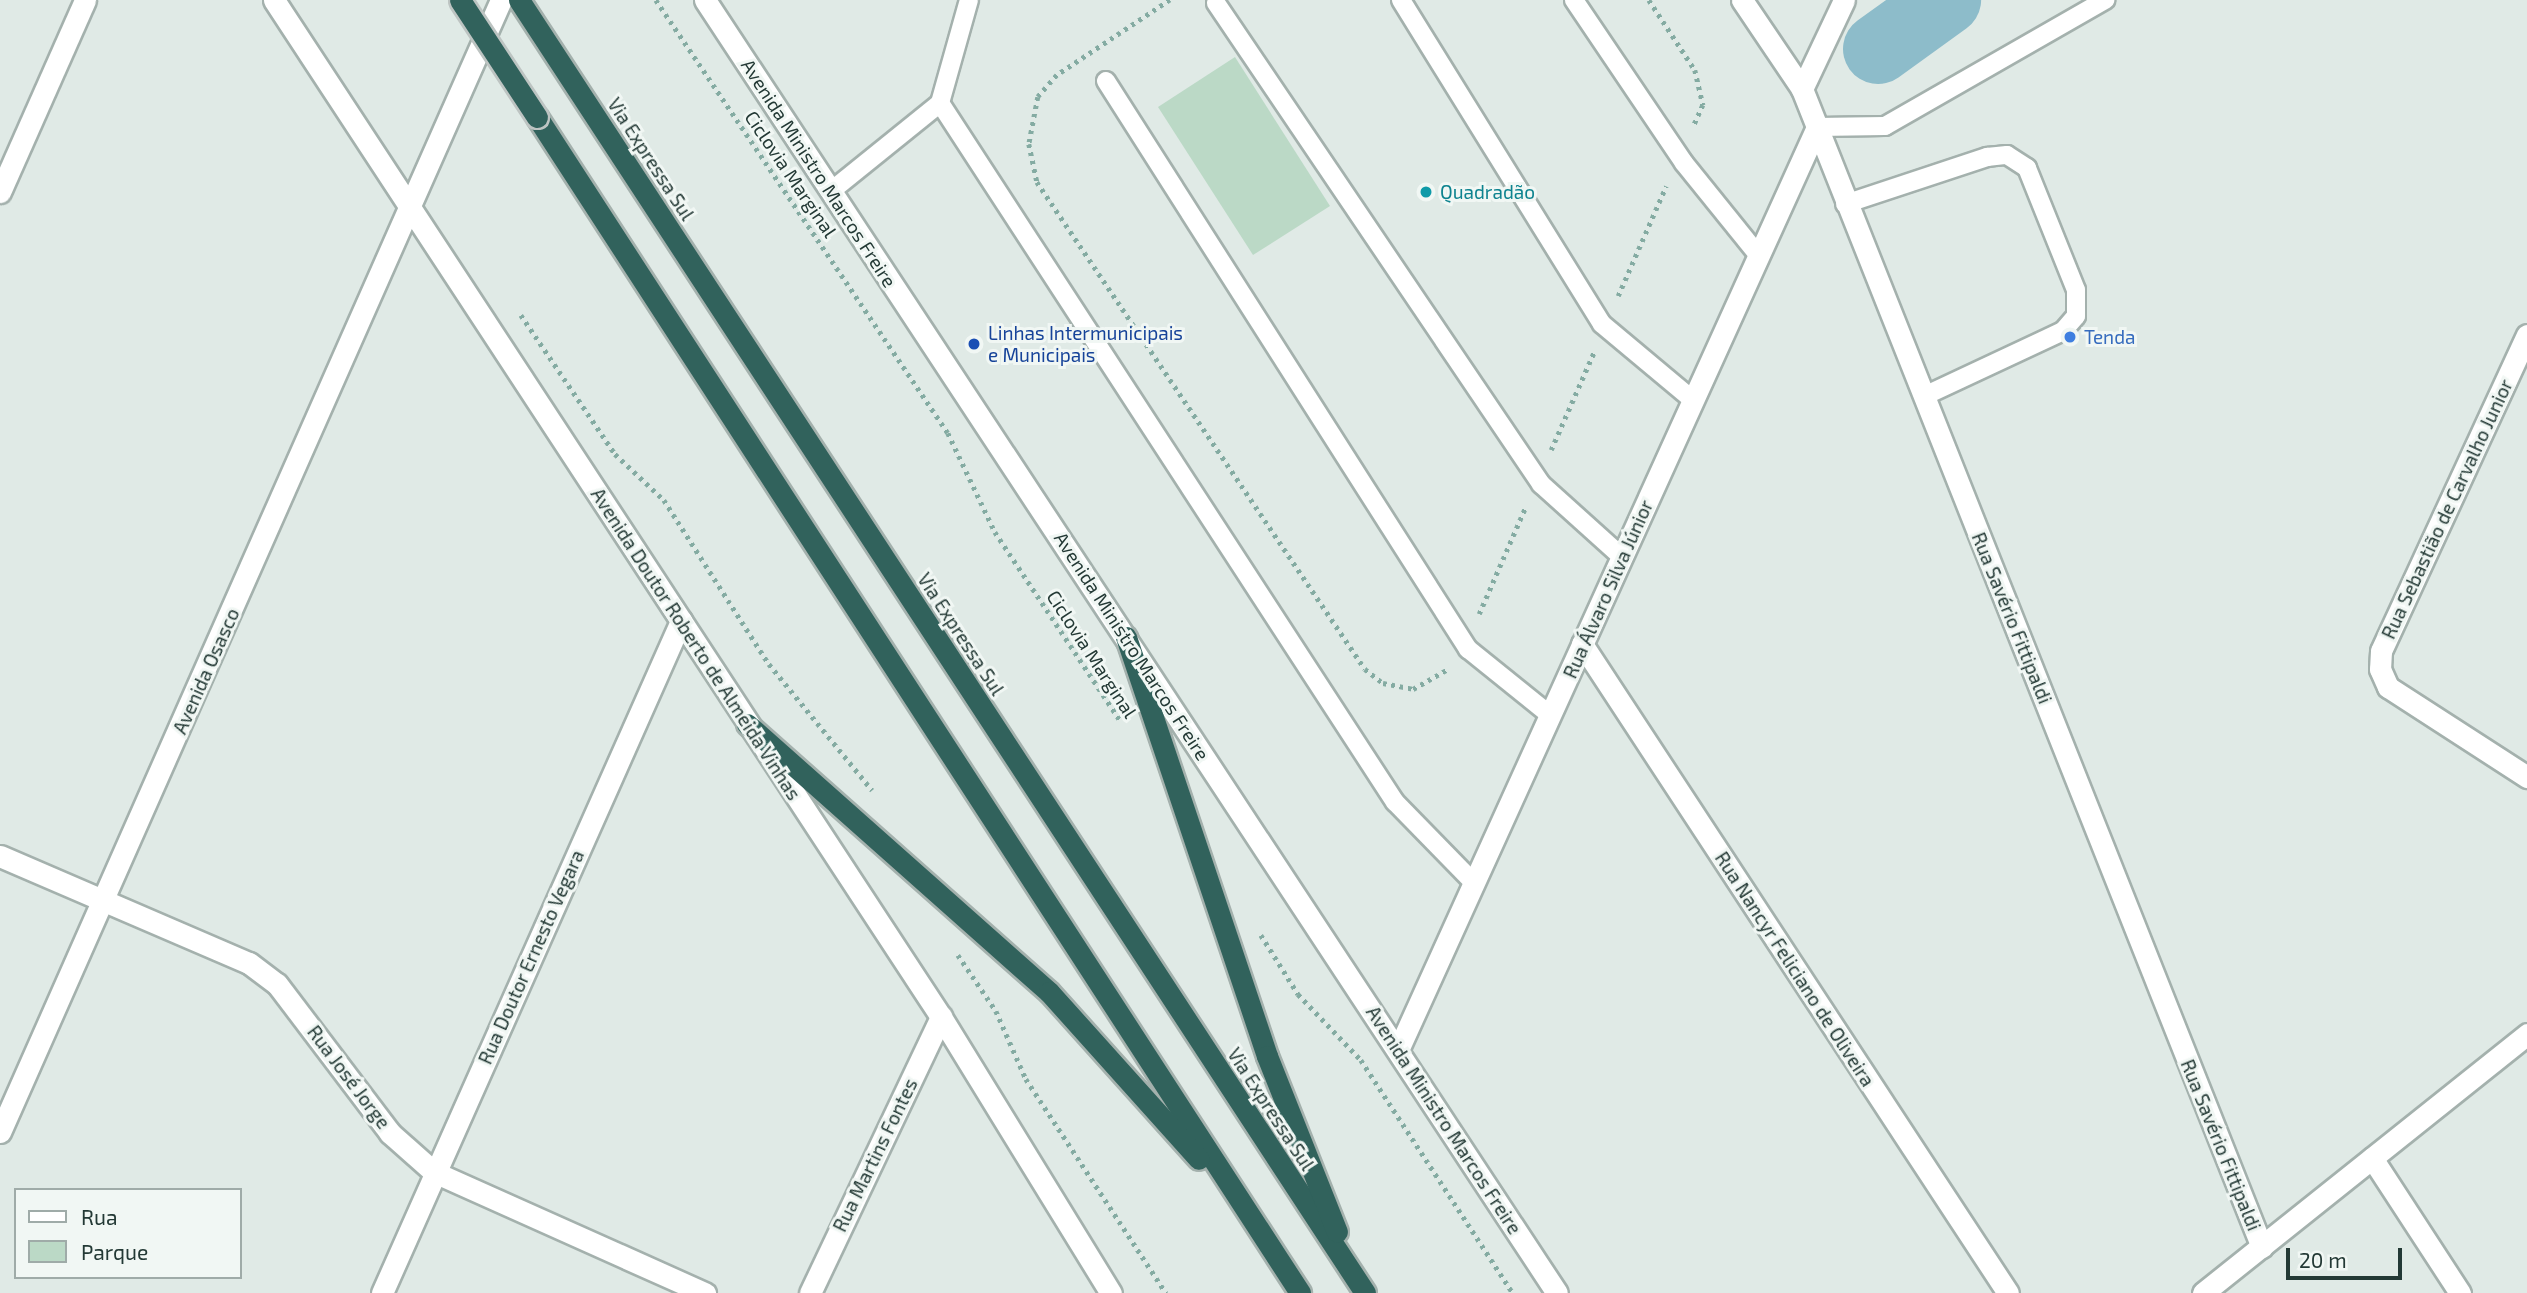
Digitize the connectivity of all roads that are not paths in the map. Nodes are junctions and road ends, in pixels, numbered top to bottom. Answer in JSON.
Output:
{"nodes":[{"id":1,"x":86,"y":0,"type":"edge"},
{"id":2,"x":274,"y":0,"type":"edge"},
{"id":3,"x":460,"y":0,"type":"edge"},
{"id":4,"x":501,"y":0,"type":"edge"},
{"id":5,"x":519,"y":0,"type":"edge"},
{"id":6,"x":705,"y":0,"type":"edge"},
{"id":7,"x":969,"y":0,"type":"edge"},
{"id":8,"x":1401,"y":0,"type":"edge"},
{"id":9,"x":1574,"y":0,"type":"edge"},
{"id":10,"x":1742,"y":0,"type":"edge"},
{"id":11,"x":1844,"y":0,"type":"edge"},
{"id":12,"x":2105,"y":0,"type":"edge"},
{"id":13,"x":1216,"y":3,"type":"dead end"},
{"id":14,"x":1106,"y":81,"type":"dead end"},
{"id":15,"x":1802,"y":89,"type":"junction"},
{"id":16,"x":940,"y":103,"type":"junction"},
{"id":17,"x":1817,"y":127,"type":"junction"},
{"id":18,"x":831,"y":191,"type":"junction"},
{"id":19,"x":0,"y":192,"type":"edge"},
{"id":20,"x":1844,"y":204,"type":"junction"},
{"id":21,"x":412,"y":209,"type":"junction"},
{"id":22,"x":1759,"y":256,"type":"junction"},
{"id":23,"x":2527,"y":335,"type":"edge"},
{"id":24,"x":1924,"y":396,"type":"junction"},
{"id":25,"x":1693,"y":400,"type":"junction"},
{"id":26,"x":1622,"y":557,"type":"junction"},
{"id":27,"x":681,"y":621,"type":"junction"},
{"id":28,"x":1126,"y":637,"type":"junction"},
{"id":29,"x":1582,"y":644,"type":"junction"},
{"id":30,"x":1550,"y":715,"type":"junction"},
{"id":31,"x":747,"y":724,"type":"junction"},
{"id":32,"x":2527,"y":777,"type":"edge"},
{"id":33,"x":0,"y":856,"type":"edge"},
{"id":34,"x":1474,"y":883,"type":"junction"},
{"id":35,"x":103,"y":900,"type":"junction"},
{"id":36,"x":941,"y":1017,"type":"junction"},
{"id":37,"x":2527,"y":1034,"type":"edge"},
{"id":38,"x":1398,"y":1050,"type":"junction"},
{"id":39,"x":0,"y":1132,"type":"edge"},
{"id":40,"x":2372,"y":1158,"type":"junction"},
{"id":41,"x":434,"y":1172,"type":"junction"},
{"id":42,"x":1253,"y":1223,"type":"junction"},
{"id":43,"x":2262,"y":1247,"type":"junction"},
{"id":44,"x":1362,"y":1289,"type":"edge"},
{"id":45,"x":382,"y":1293,"type":"edge"},
{"id":46,"x":705,"y":1293,"type":"edge"},
{"id":47,"x":810,"y":1293,"type":"edge"},
{"id":48,"x":1111,"y":1293,"type":"edge"},
{"id":49,"x":1300,"y":1293,"type":"edge"},
{"id":50,"x":1557,"y":1293,"type":"edge"},
{"id":51,"x":2008,"y":1293,"type":"edge"},
{"id":52,"x":2203,"y":1293,"type":"edge"},
{"id":53,"x":2460,"y":1293,"type":"edge"}],
"edges":[{"from":1,"to":19,"type":"street"},
{"from":2,"to":21,"type":"street","name":"Avenida Doutor Roberto de Almeida Vinhas"},
{"from":3,"to":42,"type":"highway","bridge":true},
{"from":4,"to":21,"type":"street","name":"Avenida Osasco"},
{"from":5,"to":44,"type":"highway","name":"Via Expressa Sul"},
{"from":6,"to":18,"type":"street","name":"Avenida Ministro Marcos Freire"},
{"from":7,"to":16,"type":"lane"},
{"from":8,"to":25,"type":"lane"},
{"from":9,"to":22,"type":"lane"},
{"from":10,"to":15,"type":"street","name":"Rua Savério Fittipaldi"},
{"from":11,"to":15,"type":"street"},
{"from":12,"to":17,"type":"lane"},
{"from":13,"to":26,"type":"lane"},
{"from":14,"to":30,"type":"lane"},
{"from":15,"to":17,"type":"street","name":"Rua Savério Fittipaldi"},
{"from":16,"to":18,"type":"lane"},
{"from":16,"to":34,"type":"lane"},
{"from":17,"to":20,"type":"street","name":"Rua Savério Fittipaldi"},
{"from":17,"to":22,"type":"street","name":"Rua Álvaro Silva Júnior"},
{"from":18,"to":28,"type":"street","name":"Avenida Ministro Marcos Freire"},
{"from":20,"to":24,"type":"street","name":"Rua Savério Fittipaldi"},
{"from":20,"to":24,"type":"lane"},
{"from":21,"to":27,"type":"street","name":"Avenida Doutor Roberto de Almeida Vinhas"},
{"from":21,"to":35,"type":"street","name":"Avenida Osasco"},
{"from":22,"to":25,"type":"street","name":"Rua Álvaro Silva Júnior"},
{"from":23,"to":32,"type":"street","name":"Rua Sebastião de Carvalho Junior"},
{"from":24,"to":43,"type":"street","name":"Rua Savério Fittipaldi"},
{"from":25,"to":26,"type":"street","name":"Rua Álvaro Silva Júnior"},
{"from":26,"to":29,"type":"street","name":"Rua Álvaro Silva Júnior"},
{"from":27,"to":31,"type":"street","name":"Avenida Doutor Roberto de Almeida Vinhas"},
{"from":27,"to":41,"type":"street","name":"Rua Doutor Ernesto Vegara"},
{"from":28,"to":38,"type":"street","name":"Avenida Ministro Marcos Freire"},
{"from":28,"to":44,"type":"highway"},
{"from":29,"to":30,"type":"street","name":"Rua Álvaro Silva Júnior"},
{"from":29,"to":51,"type":"street","name":"Rua Nancyr Feliciano de Oliveira"},
{"from":30,"to":34,"type":"street","name":"Rua Álvaro Silva Júnior"},
{"from":31,"to":36,"type":"street","name":"Avenida Doutor Roberto de Almeida Vinhas"},
{"from":31,"to":42,"type":"highway"},
{"from":33,"to":35,"type":"street","name":"Rua José Jorge"},
{"from":34,"to":38,"type":"street","name":"Rua Álvaro Silva Júnior"},
{"from":35,"to":39,"type":"street","name":"Avenida Osasco"},
{"from":35,"to":41,"type":"street","name":"Rua José Jorge"},
{"from":36,"to":47,"type":"street","name":"Rua Martins Fontes"},
{"from":36,"to":48,"type":"street","name":"Avenida Doutor Roberto de Almeida Vinhas"},
{"from":37,"to":40,"type":"street"},
{"from":38,"to":50,"type":"street","name":"Avenida Ministro Marcos Freire"},
{"from":40,"to":43,"type":"street"},
{"from":40,"to":53,"type":"street"},
{"from":41,"to":45,"type":"street","name":"Rua Doutor Ernesto Vegara"},
{"from":41,"to":46,"type":"street","name":"Rua José Jorge"},
{"from":42,"to":49,"type":"highway"},
{"from":43,"to":52,"type":"street"}]}
